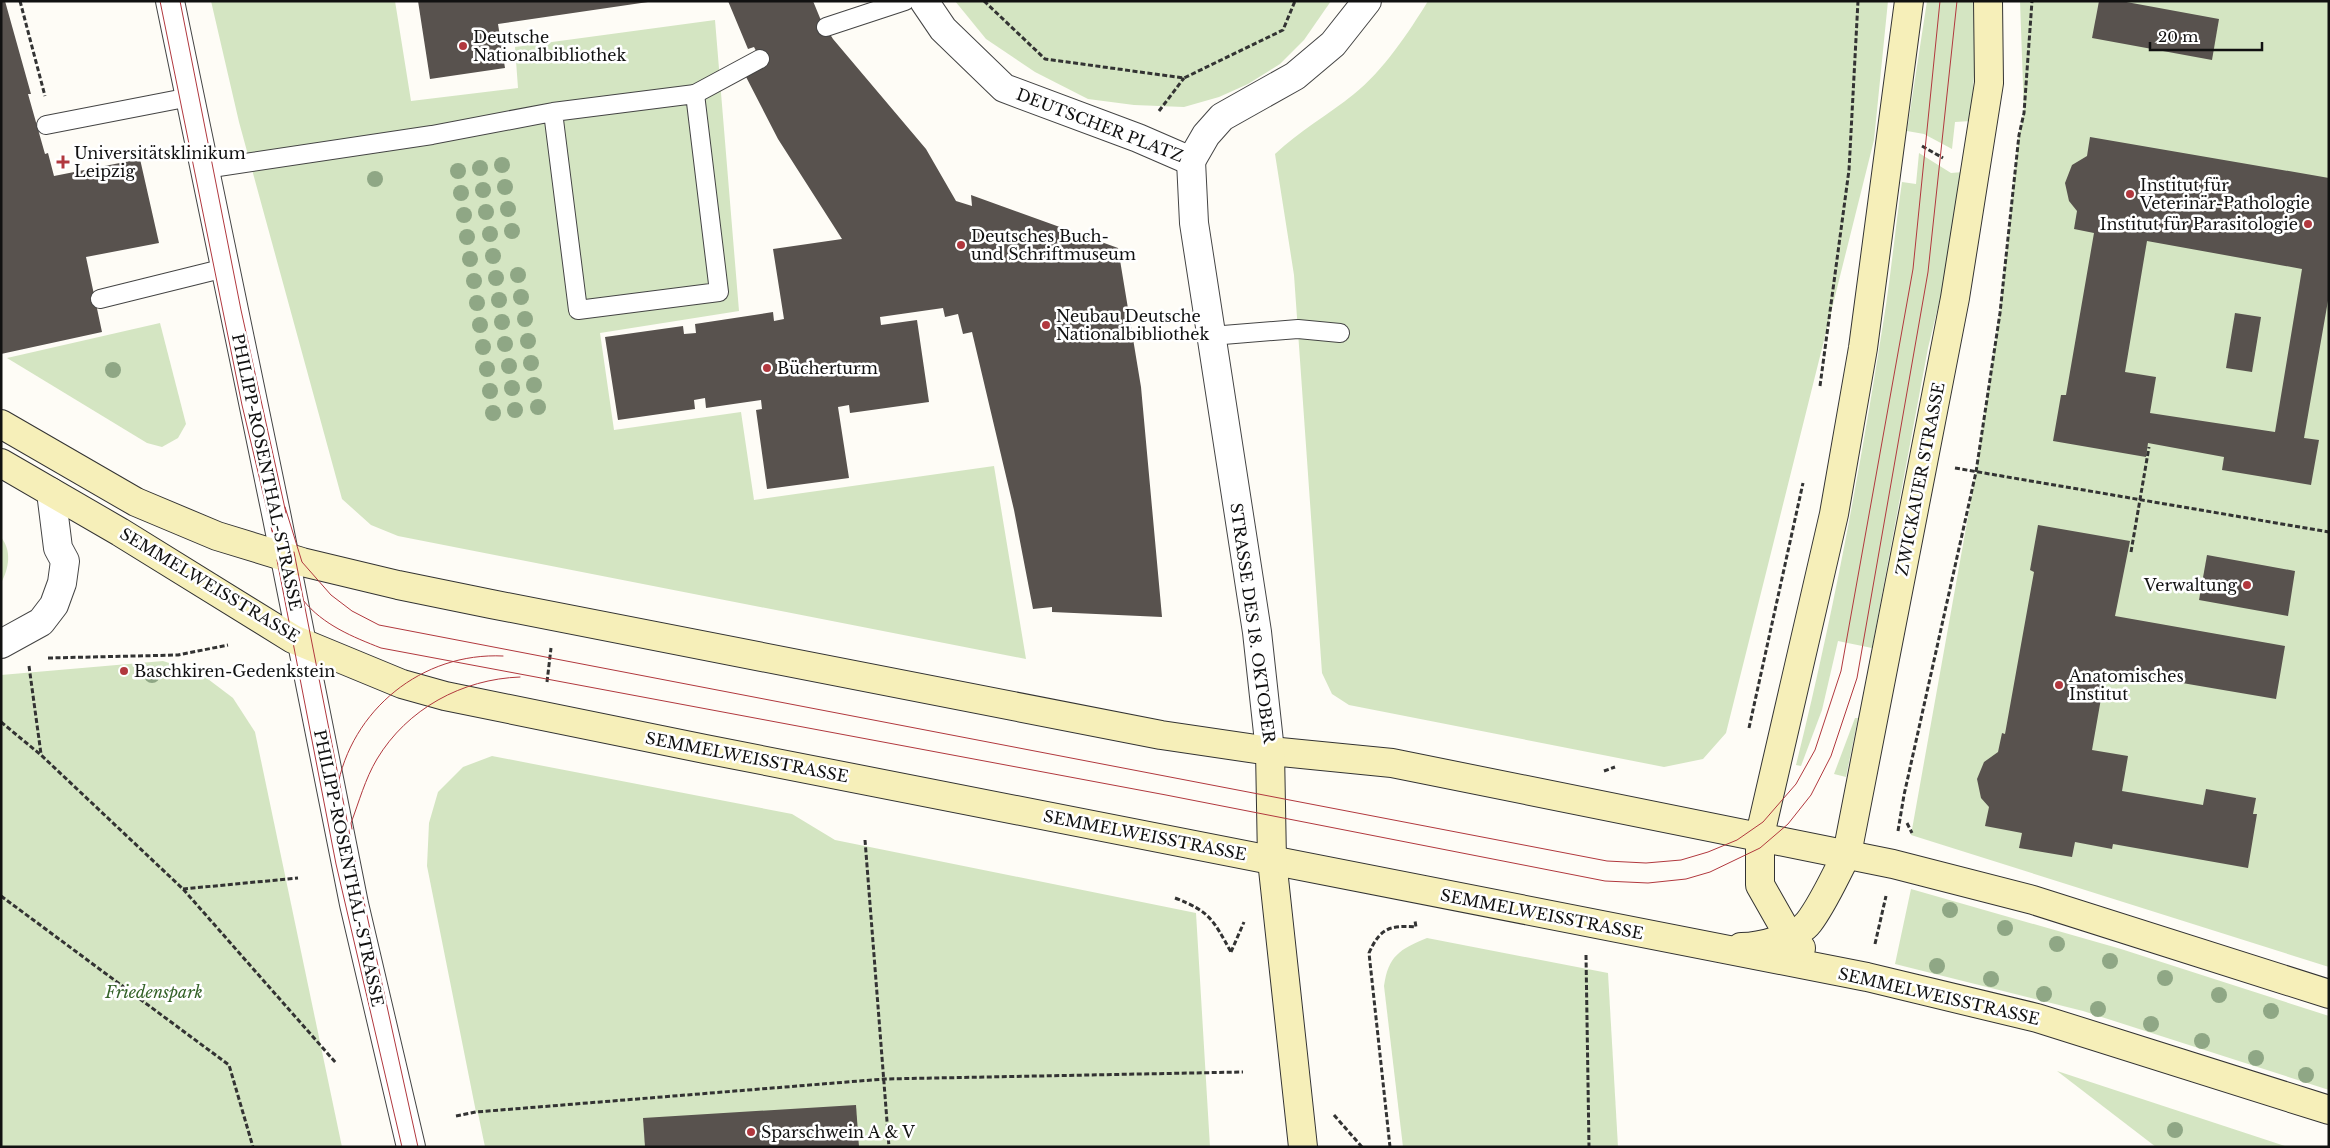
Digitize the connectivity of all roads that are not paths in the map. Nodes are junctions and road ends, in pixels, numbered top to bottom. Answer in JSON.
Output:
{"nodes":[{"id":1,"x":170,"y":1,"type":"edge"},
{"id":2,"x":905,"y":1,"type":"edge"},
{"id":3,"x":924,"y":1,"type":"edge"},
{"id":4,"x":1367,"y":1,"type":"edge"},
{"id":5,"x":1908,"y":1,"type":"edge"},
{"id":6,"x":1988,"y":1,"type":"edge"},
{"id":7,"x":826,"y":27,"type":"dead end"},
{"id":8,"x":760,"y":59,"type":"dead end"},
{"id":9,"x":695,"y":94,"type":"junction"},
{"id":10,"x":190,"y":97,"type":"junction"},
{"id":11,"x":553,"y":112,"type":"junction"},
{"id":12,"x":49,"y":124,"type":"road end"},
{"id":13,"x":1191,"y":161,"type":"junction"},
{"id":14,"x":205,"y":169,"type":"junction"},
{"id":15,"x":225,"y":268,"type":"junction"},
{"id":16,"x":100,"y":299,"type":"dead end"},
{"id":17,"x":1340,"y":333,"type":"dead end"},
{"id":18,"x":1211,"y":336,"type":"junction"},
{"id":19,"x":1,"y":424,"type":"edge"},
{"id":20,"x":1,"y":463,"type":"edge"},
{"id":21,"x":51,"y":492,"type":"junction"},
{"id":22,"x":285,"y":557,"type":"junction"},
{"id":23,"x":302,"y":641,"type":"junction"},
{"id":24,"x":16,"y":646,"type":"edge"},
{"id":25,"x":1270,"y":751,"type":"junction"},
{"id":26,"x":1760,"y":835,"type":"junction"},
{"id":27,"x":1847,"y":854,"type":"junction"},
{"id":28,"x":1272,"y":860,"type":"junction"},
{"id":29,"x":1789,"y":936,"type":"junction"},
{"id":30,"x":1714,"y":948,"type":"junction"},
{"id":31,"x":1821,"y":968,"type":"junction"},
{"id":32,"x":2329,"y":994,"type":"edge"},
{"id":33,"x":2329,"y":1110,"type":"edge"},
{"id":34,"x":411,"y":1147,"type":"edge"},
{"id":35,"x":1303,"y":1147,"type":"edge"}],
"edges":[{"from":1,"to":10,"type":"street","name":"PHILIPP-ROSENTHAL-STRASSE"},
{"from":2,"to":7,"type":"lane"},
{"from":3,"to":13,"type":"street","name":"DEUTSCHER PLATZ"},
{"from":4,"to":13,"type":"street","name":"DEUTSCHER PLATZ"},
{"from":5,"to":26,"type":"main road"},
{"from":6,"to":27,"type":"main road","name":"ZWICKAUER STRASSE"},
{"from":8,"to":9,"type":"lane"},
{"from":9,"to":11,"type":"lane"},
{"from":9,"to":11,"type":"lane"},
{"from":10,"to":12,"type":"lane"},
{"from":10,"to":14,"type":"street","name":"PHILIPP-ROSENTHAL-STRASSE"},
{"from":11,"to":14,"type":"lane"},
{"from":13,"to":18,"type":"street","name":"STRASSE DES 18. OKTOBER"},
{"from":14,"to":15,"type":"street","name":"PHILIPP-ROSENTHAL-STRASSE"},
{"from":15,"to":16,"type":"lane"},
{"from":15,"to":22,"type":"street","name":"PHILIPP-ROSENTHAL-STRASSE"},
{"from":17,"to":18,"type":"lane"},
{"from":18,"to":25,"type":"street","name":"STRASSE DES 18. OKTOBER"},
{"from":19,"to":22,"type":"main road","name":"SEMMELWEISSTRASSE"},
{"from":20,"to":21,"type":"main road","name":"SEMMELWEISSTRASSE"},
{"from":21,"to":23,"type":"main road","name":"SEMMELWEISSTRASSE"},
{"from":21,"to":24,"type":"street"},
{"from":22,"to":23,"type":"street","name":"PHILIPP-ROSENTHAL-STRASSE"},
{"from":22,"to":25,"type":"main road","name":"SEMMELWEISSTRASSE"},
{"from":23,"to":28,"type":"main road","name":"SEMMELWEISSTRASSE"},
{"from":23,"to":34,"type":"street","name":"PHILIPP-ROSENTHAL-STRASSE"},
{"from":25,"to":26,"type":"main road","name":"SEMMELWEISSTRASSE"},
{"from":25,"to":28,"type":"main road","name":"STRASSE DES 18. OKTOBER"},
{"from":26,"to":27,"type":"main road","name":"SEMMELWEISSTRASSE"},
{"from":26,"to":29,"type":"main road"},
{"from":27,"to":29,"type":"main road","name":"ZWICKAUER STRASSE"},
{"from":27,"to":32,"type":"main road","name":"SEMMELWEISSTRASSE"},
{"from":28,"to":30,"type":"main road","name":"SEMMELWEISSTRASSE"},
{"from":28,"to":35,"type":"main road","name":"STRASSE DES 18. OKTOBER"},
{"from":29,"to":30,"type":"main road","name":"ZWICKAUER STRASSE"},
{"from":29,"to":31,"type":"main road"},
{"from":30,"to":31,"type":"main road","name":"SEMMELWEISSTRASSE"},
{"from":31,"to":33,"type":"main road","name":"SEMMELWEISSTRASSE"}]}
